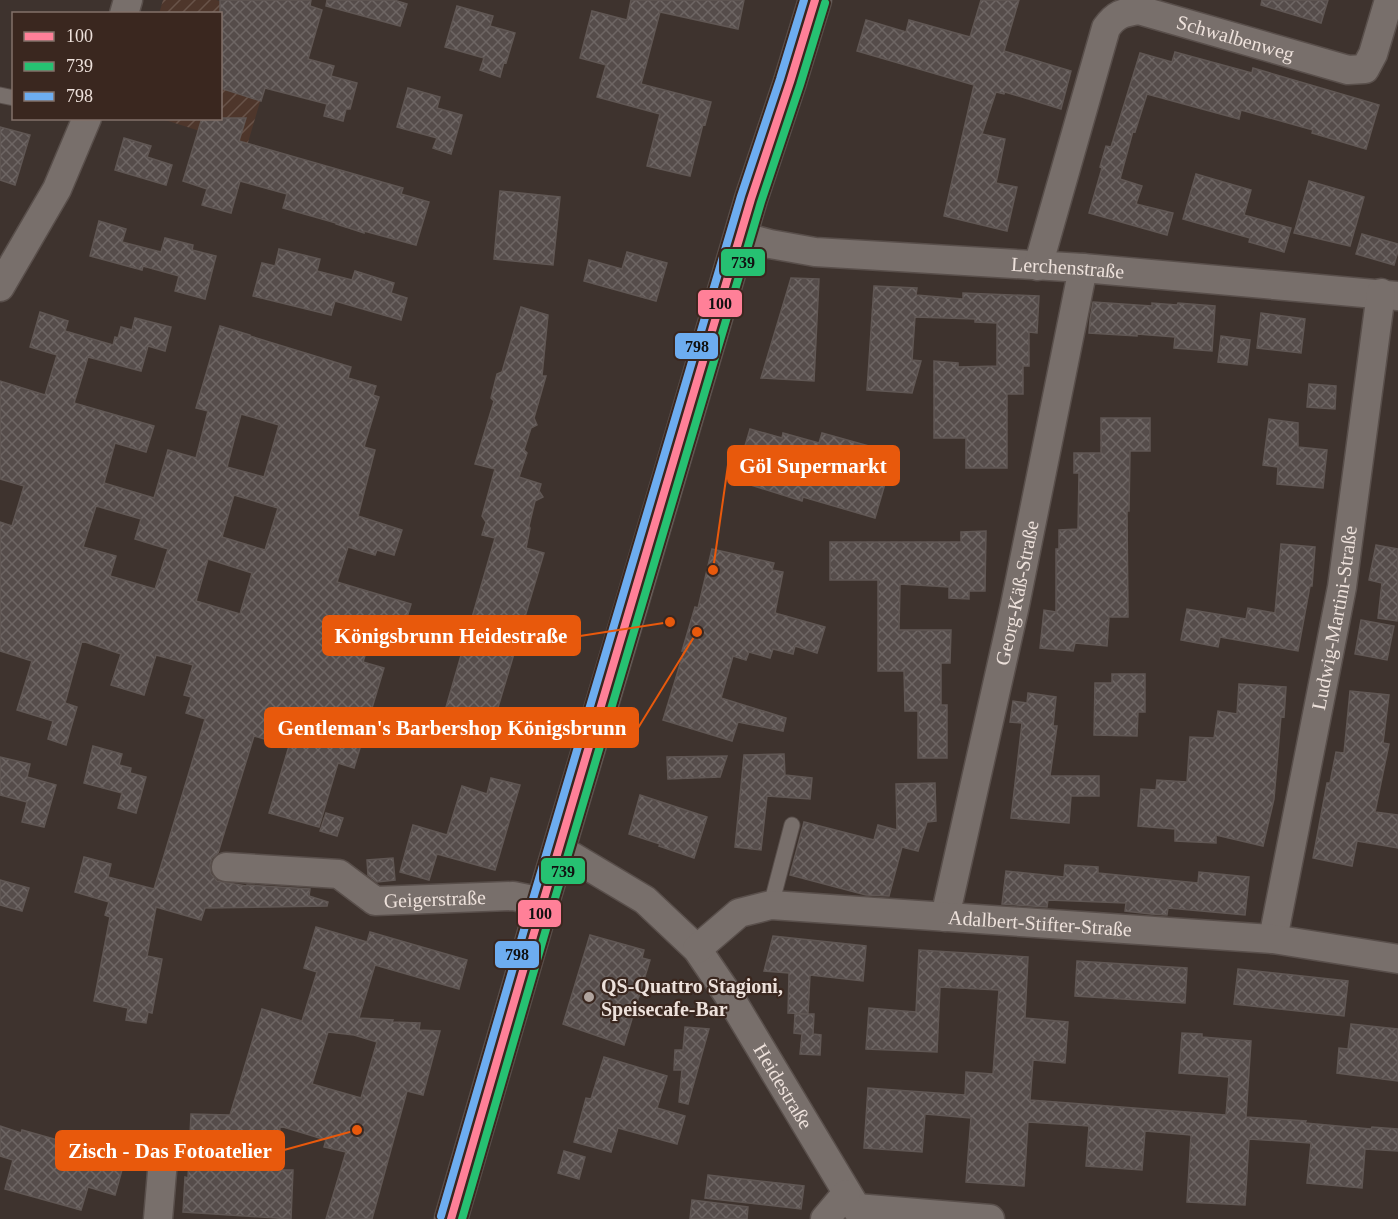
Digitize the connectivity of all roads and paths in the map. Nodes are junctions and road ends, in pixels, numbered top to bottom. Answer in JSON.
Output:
{"nodes":[{"id":1,"x":815,"y":0,"type":"edge"},
{"id":2,"x":1389,"y":0,"type":"edge"},
{"id":3,"x":83,"y":120,"type":"edge"},
{"id":4,"x":740,"y":236,"type":"junction"},
{"id":5,"x":1038,"y":266,"type":"junction"},
{"id":6,"x":1083,"y":268,"type":"junction"},
{"id":7,"x":0,"y":286,"type":"edge"},
{"id":8,"x":1389,"y":294,"type":"edge"},
{"id":9,"x":792,"y":825,"type":"dead end"},
{"id":10,"x":558,"y":850,"type":"junction"},
{"id":11,"x":226,"y":867,"type":"dead end"},
{"id":12,"x":543,"y":902,"type":"junction"},
{"id":13,"x":771,"y":906,"type":"junction"},
{"id":14,"x":945,"y":917,"type":"junction"},
{"id":15,"x":1273,"y":939,"type":"junction"},
{"id":16,"x":697,"y":949,"type":"junction"},
{"id":17,"x":1398,"y":959,"type":"edge"},
{"id":18,"x":163,"y":1160,"type":"dead end"},
{"id":19,"x":855,"y":1207,"type":"edge"},
{"id":20,"x":158,"y":1219,"type":"edge"},
{"id":21,"x":452,"y":1219,"type":"edge"},
{"id":22,"x":825,"y":1219,"type":"edge"},
{"id":23,"x":990,"y":1219,"type":"edge"}],
"edges":[{"from":1,"to":4,"type":"street"},
{"from":2,"to":5,"type":"street","name":"Schwalbenweg"},
{"from":3,"to":7,"type":"street"},
{"from":4,"to":5,"type":"street","name":"Lerchenstraße"},
{"from":4,"to":10,"type":"street"},
{"from":5,"to":6,"type":"street","name":"Lerchenstraße"},
{"from":6,"to":8,"type":"street","name":"Lerchenstraße"},
{"from":6,"to":14,"type":"street","name":"Georg-Käß-Straße"},
{"from":8,"to":15,"type":"street","name":"Ludwig-Martini-Straße"},
{"from":9,"to":13,"type":"lane"},
{"from":10,"to":12,"type":"street"},
{"from":10,"to":16,"type":"street","name":"Heidestraße"},
{"from":11,"to":12,"type":"street","name":"Geigerstraße"},
{"from":12,"to":21,"type":"street"},
{"from":13,"to":14,"type":"street","name":"Adalbert-Stifter-Straße"},
{"from":13,"to":16,"type":"street","name":"Adalbert-Stifter-Straße"},
{"from":14,"to":15,"type":"street","name":"Adalbert-Stifter-Straße"},
{"from":15,"to":17,"type":"street","name":"Adalbert-Stifter-Straße"},
{"from":16,"to":19,"type":"street","name":"Heidestraße"},
{"from":18,"to":20,"type":"street"},
{"from":19,"to":22,"type":"street"},
{"from":19,"to":23,"type":"street"}]}
